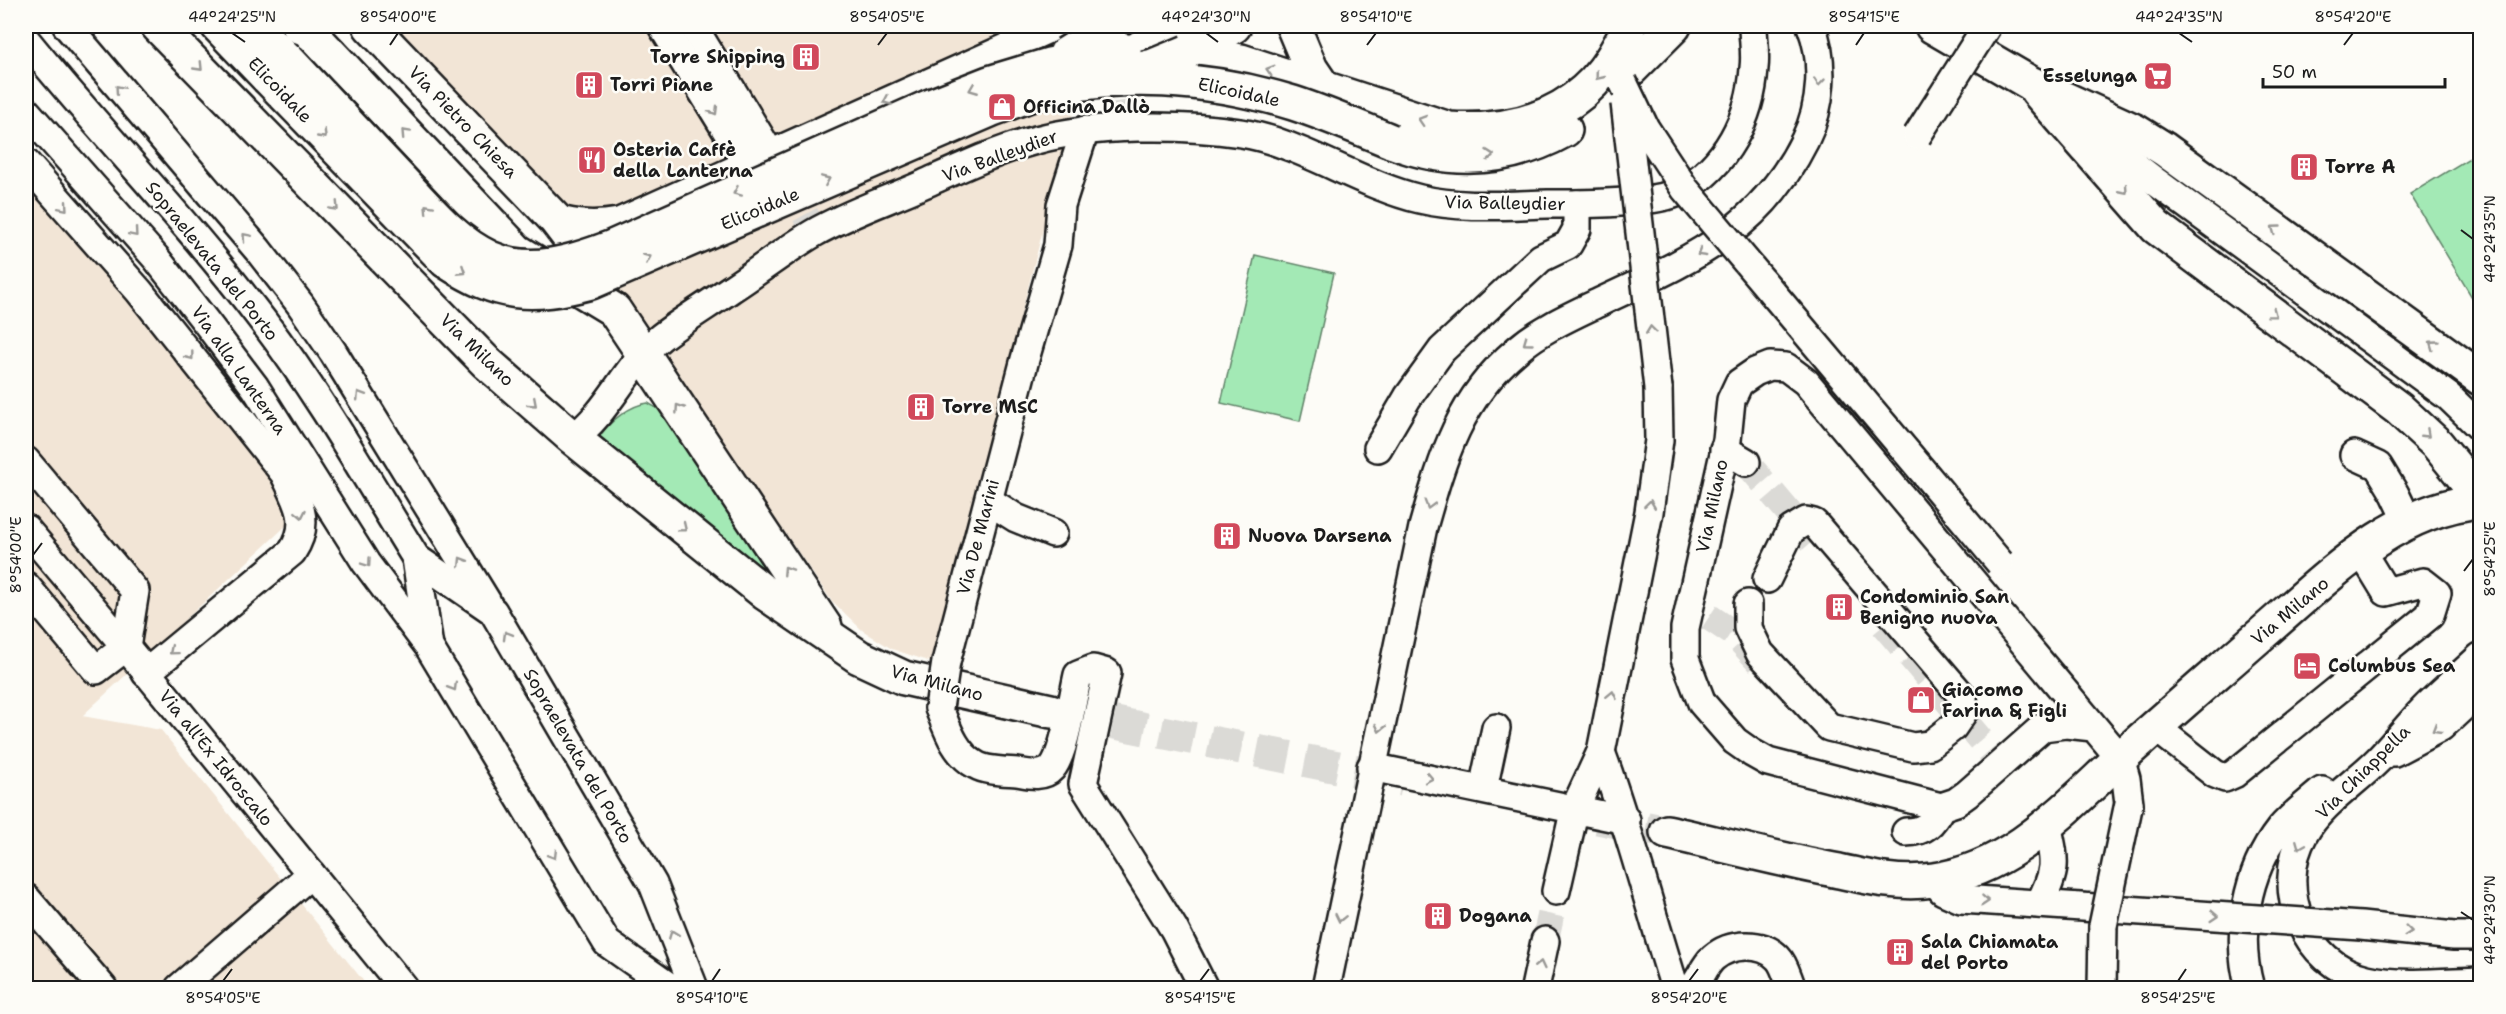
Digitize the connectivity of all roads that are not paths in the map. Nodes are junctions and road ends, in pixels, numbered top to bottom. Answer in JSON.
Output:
{"nodes":[{"id":1,"x":67,"y":26,"type":"edge"},
{"id":2,"x":158,"y":26,"type":"edge"},
{"id":3,"x":218,"y":26,"type":"edge"},
{"id":4,"x":253,"y":26,"type":"edge"},
{"id":5,"x":299,"y":26,"type":"edge"},
{"id":6,"x":370,"y":26,"type":"edge"},
{"id":7,"x":662,"y":26,"type":"edge"},
{"id":8,"x":693,"y":26,"type":"edge"},
{"id":9,"x":1055,"y":26,"type":"edge"},
{"id":10,"x":1234,"y":26,"type":"edge"},
{"id":11,"x":1293,"y":26,"type":"edge"},
{"id":12,"x":1629,"y":26,"type":"edge"},
{"id":13,"x":1652,"y":26,"type":"edge"},
{"id":14,"x":1674,"y":26,"type":"edge"},
{"id":15,"x":1753,"y":26,"type":"edge"},
{"id":16,"x":1811,"y":26,"type":"edge"},
{"id":17,"x":1932,"y":26,"type":"edge"},
{"id":18,"x":1987,"y":26,"type":"edge"},
{"id":19,"x":1114,"y":34,"type":"edge"},
{"id":20,"x":1196,"y":39,"type":"edge"},
{"id":21,"x":34,"y":50,"type":"edge"},
{"id":22,"x":1049,"y":65,"type":"junction"},
{"id":23,"x":278,"y":69,"type":"junction"},
{"id":24,"x":1627,"y":76,"type":"junction"},
{"id":25,"x":1088,"y":82,"type":"junction"},
{"id":26,"x":2030,"y":83,"type":"junction"},
{"id":27,"x":1325,"y":90,"type":"junction"},
{"id":28,"x":990,"y":110,"type":"junction"},
{"id":29,"x":26,"y":111,"type":"edge"},
{"id":30,"x":1085,"y":130,"type":"junction"},
{"id":31,"x":1917,"y":136,"type":"dead end"},
{"id":32,"x":1391,"y":141,"type":"junction"},
{"id":33,"x":758,"y":159,"type":"junction"},
{"id":34,"x":26,"y":163,"type":"edge"},
{"id":35,"x":1577,"y":204,"type":"junction"},
{"id":36,"x":555,"y":219,"type":"junction"},
{"id":37,"x":578,"y":249,"type":"dead end"},
{"id":38,"x":644,"y":356,"type":"junction"},
{"id":39,"x":2481,"y":378,"type":"edge"},
{"id":40,"x":2481,"y":427,"type":"edge"},
{"id":41,"x":573,"y":438,"type":"junction"},
{"id":42,"x":1378,"y":448,"type":"dead end"},
{"id":43,"x":2354,"y":455,"type":"dead end"},
{"id":44,"x":26,"y":461,"type":"edge"},
{"id":45,"x":2481,"y":499,"type":"edge"},
{"id":46,"x":989,"y":501,"type":"junction"},
{"id":47,"x":2408,"y":521,"type":"junction"},
{"id":48,"x":26,"y":529,"type":"edge"},
{"id":49,"x":1053,"y":533,"type":"dead end"},
{"id":50,"x":2361,"y":551,"type":"junction"},
{"id":51,"x":416,"y":558,"type":"junction"},
{"id":52,"x":2000,"y":562,"type":"dead end"},
{"id":53,"x":1767,"y":579,"type":"dead end"},
{"id":54,"x":26,"y":586,"type":"edge"},
{"id":55,"x":1748,"y":604,"type":"dead end"},
{"id":56,"x":493,"y":611,"type":"junction"},
{"id":57,"x":831,"y":636,"type":"junction"},
{"id":58,"x":126,"y":647,"type":"junction"},
{"id":59,"x":429,"y":647,"type":"junction"},
{"id":60,"x":2481,"y":657,"type":"edge"},
{"id":61,"x":146,"y":673,"type":"junction"},
{"id":62,"x":2481,"y":691,"type":"edge"},
{"id":63,"x":2423,"y":710,"type":"junction"},
{"id":64,"x":1051,"y":711,"type":"tunnel mouth"},
{"id":65,"x":2154,"y":726,"type":"junction"},
{"id":66,"x":2093,"y":727,"type":"junction"},
{"id":67,"x":1496,"y":728,"type":"dead end"},
{"id":68,"x":1601,"y":752,"type":"junction"},
{"id":69,"x":2120,"y":758,"type":"junction"},
{"id":70,"x":2379,"y":760,"type":"junction"},
{"id":71,"x":1371,"y":767,"type":"junction"},
{"id":72,"x":1484,"y":789,"type":"junction"},
{"id":73,"x":1941,"y":807,"type":"junction"},
{"id":74,"x":1575,"y":808,"type":"junction"},
{"id":75,"x":1626,"y":820,"type":"junction"},
{"id":76,"x":2047,"y":824,"type":"junction"},
{"id":77,"x":1667,"y":832,"type":"tunnel mouth"},
{"id":78,"x":1906,"y":832,"type":"dead end"},
{"id":79,"x":311,"y":874,"type":"junction"},
{"id":80,"x":1933,"y":880,"type":"junction"},
{"id":81,"x":1556,"y":891,"type":"tunnel mouth"},
{"id":82,"x":26,"y":898,"type":"edge"},
{"id":83,"x":2039,"y":904,"type":"junction"},
{"id":84,"x":2481,"y":936,"type":"edge"},
{"id":85,"x":1545,"y":941,"type":"tunnel mouth"},
{"id":86,"x":2481,"y":981,"type":"edge"},
{"id":87,"x":2393,"y":985,"type":"edge"},
{"id":88,"x":103,"y":988,"type":"edge"},
{"id":89,"x":179,"y":988,"type":"edge"},
{"id":90,"x":404,"y":988,"type":"edge"},
{"id":91,"x":671,"y":988,"type":"edge"},
{"id":92,"x":694,"y":988,"type":"edge"},
{"id":93,"x":1204,"y":988,"type":"edge"},
{"id":94,"x":1326,"y":988,"type":"edge"},
{"id":95,"x":1535,"y":988,"type":"edge"},
{"id":96,"x":1675,"y":988,"type":"edge"},
{"id":97,"x":1692,"y":988,"type":"edge"},
{"id":98,"x":1792,"y":988,"type":"edge"},
{"id":99,"x":2102,"y":988,"type":"edge"},
{"id":100,"x":2250,"y":988,"type":"edge"}],
"edges":[{"from":56,"to":1,"type":"street","one_way":true},
{"from":2,"to":41,"type":"main road","name":"Via Milano","one_way":true},
{"from":3,"to":23,"type":"main road","name":"Elicoidale"},
{"from":4,"to":23,"type":"main road","name":"Elicoidale"},
{"from":38,"to":5,"type":"main road","name":"Via Milano","one_way":true},
{"from":6,"to":36,"type":"main road","name":"Via Pietro Chiesa"},
{"from":7,"to":33,"type":"street","one_way":true},
{"from":8,"to":33,"type":"street"},
{"from":9,"to":33,"type":"street","one_way":true},
{"from":10,"to":20,"type":"main road"},
{"from":11,"to":27,"type":"main road","name":"Elicoidale"},
{"from":12,"to":27,"type":"main road","one_way":true},
{"from":13,"to":24,"type":"main road","name":"Elicoidale"},
{"from":14,"to":24,"type":"main road"},
{"from":15,"to":35,"type":"street","name":"Via Balleydier"},
{"from":16,"to":71,"type":"street","one_way":true},
{"from":17,"to":26,"type":"main road"},
{"from":18,"to":31,"type":"street","bridge":true},
{"from":19,"to":20,"type":"main road","name":"Elicoidale","bridge":true},
{"from":19,"to":22,"type":"main road","name":"Elicoidale","bridge":true},
{"from":20,"to":25,"type":"main road","bridge":true},
{"from":27,"to":20,"type":"main road","name":"Elicoidale","one_way":true},
{"from":21,"to":51,"type":"street","name":"Sopraelevata del Porto"},
{"from":22,"to":23,"type":"main road","name":"Elicoidale","one_way":true,"bridge":true},
{"from":22,"to":28,"type":"main road","bridge":true},
{"from":23,"to":28,"type":"main road","name":"Elicoidale","one_way":true,"bridge":true},
{"from":32,"to":24,"type":"main road","name":"Elicoidale","one_way":true},
{"from":24,"to":52,"type":"street","bridge":true},
{"from":68,"to":24,"type":"street","one_way":true,"bridge":true},
{"from":25,"to":28,"type":"main road","name":"Elicoidale","bridge":true},
{"from":25,"to":32,"type":"main road","name":"Elicoidale","bridge":true},
{"from":39,"to":26,"type":"main road","one_way":true},
{"from":26,"to":40,"type":"street"},
{"from":26,"to":45,"type":"main road","one_way":true},
{"from":27,"to":32,"type":"main road","name":"Elicoidale","bridge":true},
{"from":29,"to":59,"type":"street","name":"Via alla Lanterna","one_way":true},
{"from":30,"to":35,"type":"street","name":"Via Balleydier"},
{"from":30,"to":38,"type":"street","name":"Via Balleydier"},
{"from":30,"to":46,"type":"street","name":"Via De Marini"},
{"from":33,"to":36,"type":"street"},
{"from":34,"to":61,"type":"street","one_way":true},
{"from":35,"to":42,"type":"street","name":"Via Balleydier"},
{"from":36,"to":37,"type":"main road"},
{"from":38,"to":41,"type":"street","name":"Via Balleydier"},
{"from":57,"to":38,"type":"main road","name":"Via Milano","one_way":true},
{"from":41,"to":57,"type":"main road","name":"Via Milano","one_way":true},
{"from":43,"to":47,"type":"street"},
{"from":44,"to":58,"type":"street"},
{"from":45,"to":47,"type":"main road","name":"Via Milano"},
{"from":46,"to":49,"type":"street"},
{"from":46,"to":93,"type":"street","name":"Via De Marini","bridge":true},
{"from":47,"to":50,"type":"main road","name":"Via Milano"},
{"from":48,"to":58,"type":"street","name":"Via all'Ex Idroscalo"},
{"from":50,"to":65,"type":"main road","name":"Via Milano"},
{"from":50,"to":65,"type":"street"},
{"from":51,"to":56,"type":"street","name":"Sopraelevata del Porto"},
{"from":51,"to":59,"type":"street","name":"Sopraelevata del Porto"},
{"from":53,"to":55,"type":"street"},
{"from":54,"to":58,"type":"street"},
{"from":92,"to":56,"type":"street","name":"Sopraelevata del Porto","one_way":true},
{"from":57,"to":64,"type":"main road","name":"Via Milano"},
{"from":58,"to":61,"type":"street","name":"Via all'Ex Idroscalo"},
{"from":59,"to":91,"type":"street","name":"Sopraelevata del Porto","one_way":true},
{"from":60,"to":63,"type":"street","name":"Via Chiappella"},
{"from":61,"to":79,"type":"street","name":"Via all'Ex Idroscalo"},
{"from":62,"to":70,"type":"street","one_way":true},
{"from":63,"to":70,"type":"street","name":"Via Chiappella"},
{"from":63,"to":100,"type":"street"},
{"from":65,"to":69,"type":"main road","name":"Via Milano"},
{"from":66,"to":69,"type":"street","name":"Via Milano"},
{"from":66,"to":73,"type":"street"},
{"from":66,"to":73,"type":"street","name":"Via Milano"},
{"from":67,"to":72,"type":"street"},
{"from":68,"to":74,"type":"street"},
{"from":68,"to":75,"type":"street"},
{"from":69,"to":76,"type":"main road","name":"Via Milano"},
{"from":69,"to":99,"type":"street","bridge":true},
{"from":70,"to":87,"type":"street","name":"Via Chiappella","one_way":true},
{"from":71,"to":72,"type":"street","one_way":true},
{"from":71,"to":94,"type":"street","one_way":true},
{"from":72,"to":74,"type":"street"},
{"from":73,"to":78,"type":"street"},
{"from":74,"to":75,"type":"street"},
{"from":74,"to":81,"type":"street"},
{"from":75,"to":96,"type":"street"},
{"from":76,"to":80,"type":"main road","name":"Via Milano"},
{"from":76,"to":83,"type":"street"},
{"from":77,"to":80,"type":"main road","name":"Via Milano"},
{"from":79,"to":89,"type":"street"},
{"from":79,"to":90,"type":"street","name":"Via all'Ex Idroscalo"},
{"from":80,"to":83,"type":"street","one_way":true},
{"from":82,"to":88,"type":"street"},
{"from":83,"to":84,"type":"street","one_way":true,"bridge":true},
{"from":95,"to":85,"type":"street","one_way":true},
{"from":86,"to":87,"type":"street","name":"Via Chiappella"},
{"from":97,"to":98,"type":"street"}]}
